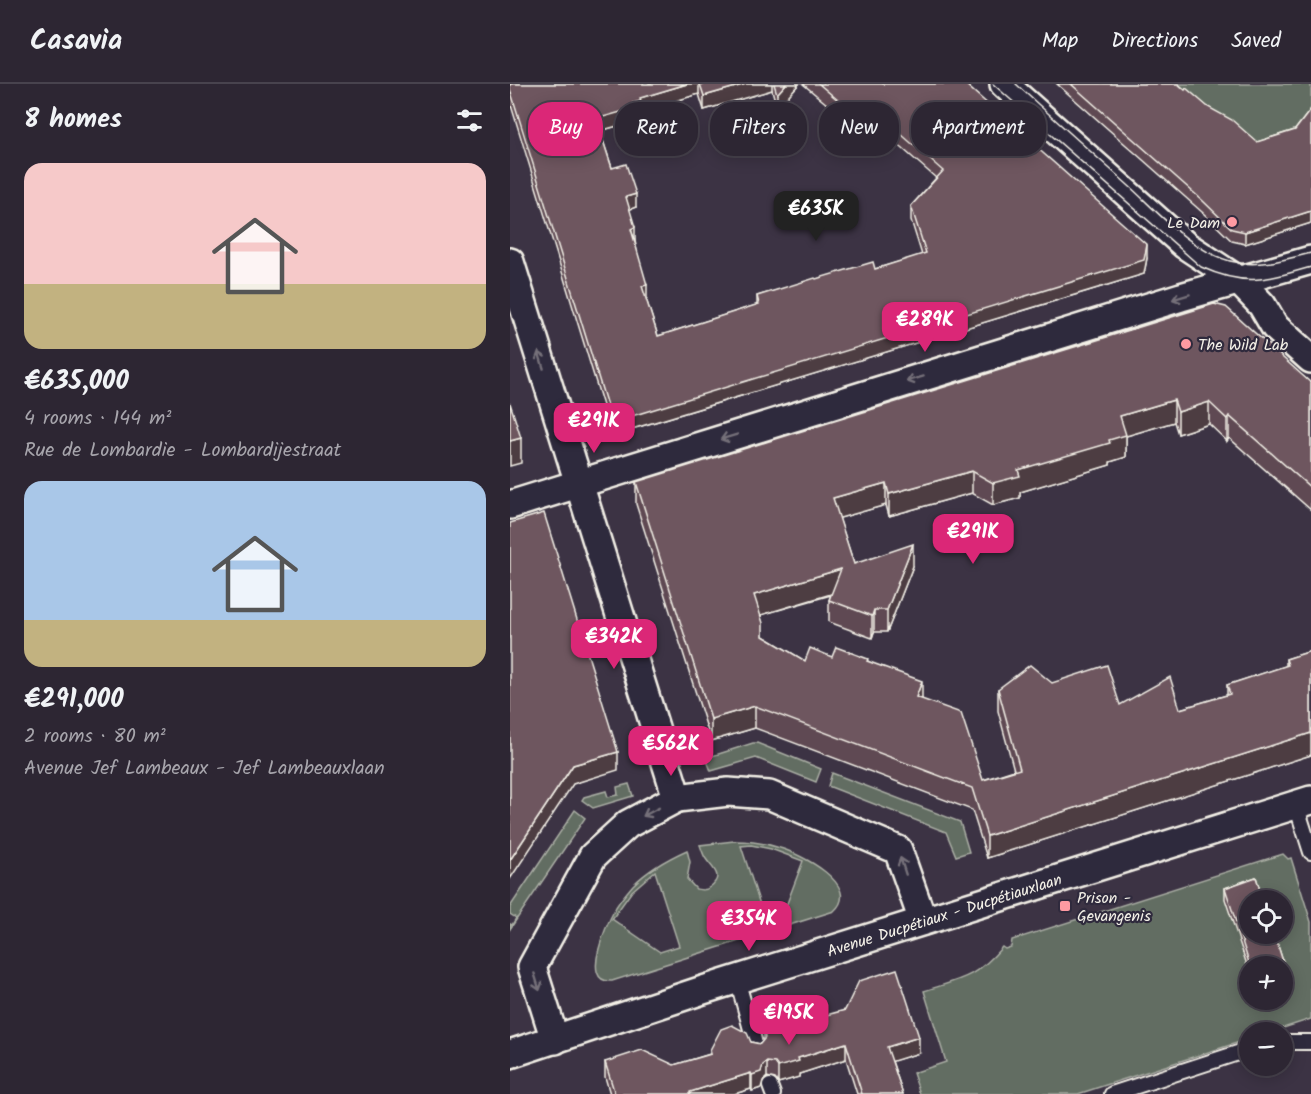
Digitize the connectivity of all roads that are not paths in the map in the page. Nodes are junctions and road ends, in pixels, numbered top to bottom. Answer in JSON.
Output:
{"nodes":[{"id":1,"x":1004,"y":84,"type":"edge"},
{"id":2,"x":1311,"y":260,"type":"edge"},
{"id":3,"x":510,"y":262,"type":"edge"},
{"id":4,"x":1238,"y":280,"type":"junction"},
{"id":5,"x":1311,"y":359,"type":"edge"},
{"id":6,"x":580,"y":484,"type":"junction"},
{"id":7,"x":521,"y":502,"type":"edge"},
{"id":8,"x":677,"y":798,"type":"junction"},
{"id":9,"x":1304,"y":802,"type":"edge"},
{"id":10,"x":1311,"y":852,"type":"edge"},
{"id":11,"x":923,"y":921,"type":"junction"},
{"id":12,"x":737,"y":979,"type":"junction"},
{"id":13,"x":555,"y":1040,"type":"junction"},
{"id":14,"x":1293,"y":1042,"type":"edge"},
{"id":15,"x":1311,"y":1042,"type":"edge"},
{"id":16,"x":757,"y":1051,"type":"edge"},
{"id":17,"x":1239,"y":1052,"type":"edge"},
{"id":18,"x":510,"y":1054,"type":"edge"},
{"id":19,"x":1112,"y":1094,"type":"edge"}],
"edges":[{"from":1,"to":4,"type":"street"},
{"from":2,"to":4,"type":"street"},
{"from":6,"to":3,"type":"street","one_way":true},
{"from":4,"to":5,"type":"street"},
{"from":4,"to":6,"type":"street","one_way":true},
{"from":6,"to":7,"type":"street"},
{"from":6,"to":8,"type":"street"},
{"from":11,"to":8,"type":"street","one_way":true},
{"from":8,"to":13,"type":"street","one_way":true},
{"from":9,"to":10,"type":"lane"},
{"from":9,"to":11,"type":"street","name":"Avenue Ducpétiaux - Ducpétiauxlaan"},
{"from":11,"to":12,"type":"street","name":"Avenue Ducpétiaux - Ducpétiauxlaan"},
{"from":12,"to":13,"type":"street","name":"Avenue Ducpétiaux - Ducpétiauxlaan"},
{"from":12,"to":16,"type":"lane"},
{"from":13,"to":18,"type":"street","name":"Avenue Ducpétiaux - Ducpétiauxlaan"},
{"from":14,"to":15,"type":"lane"},
{"from":17,"to":19,"type":"lane"}]}
